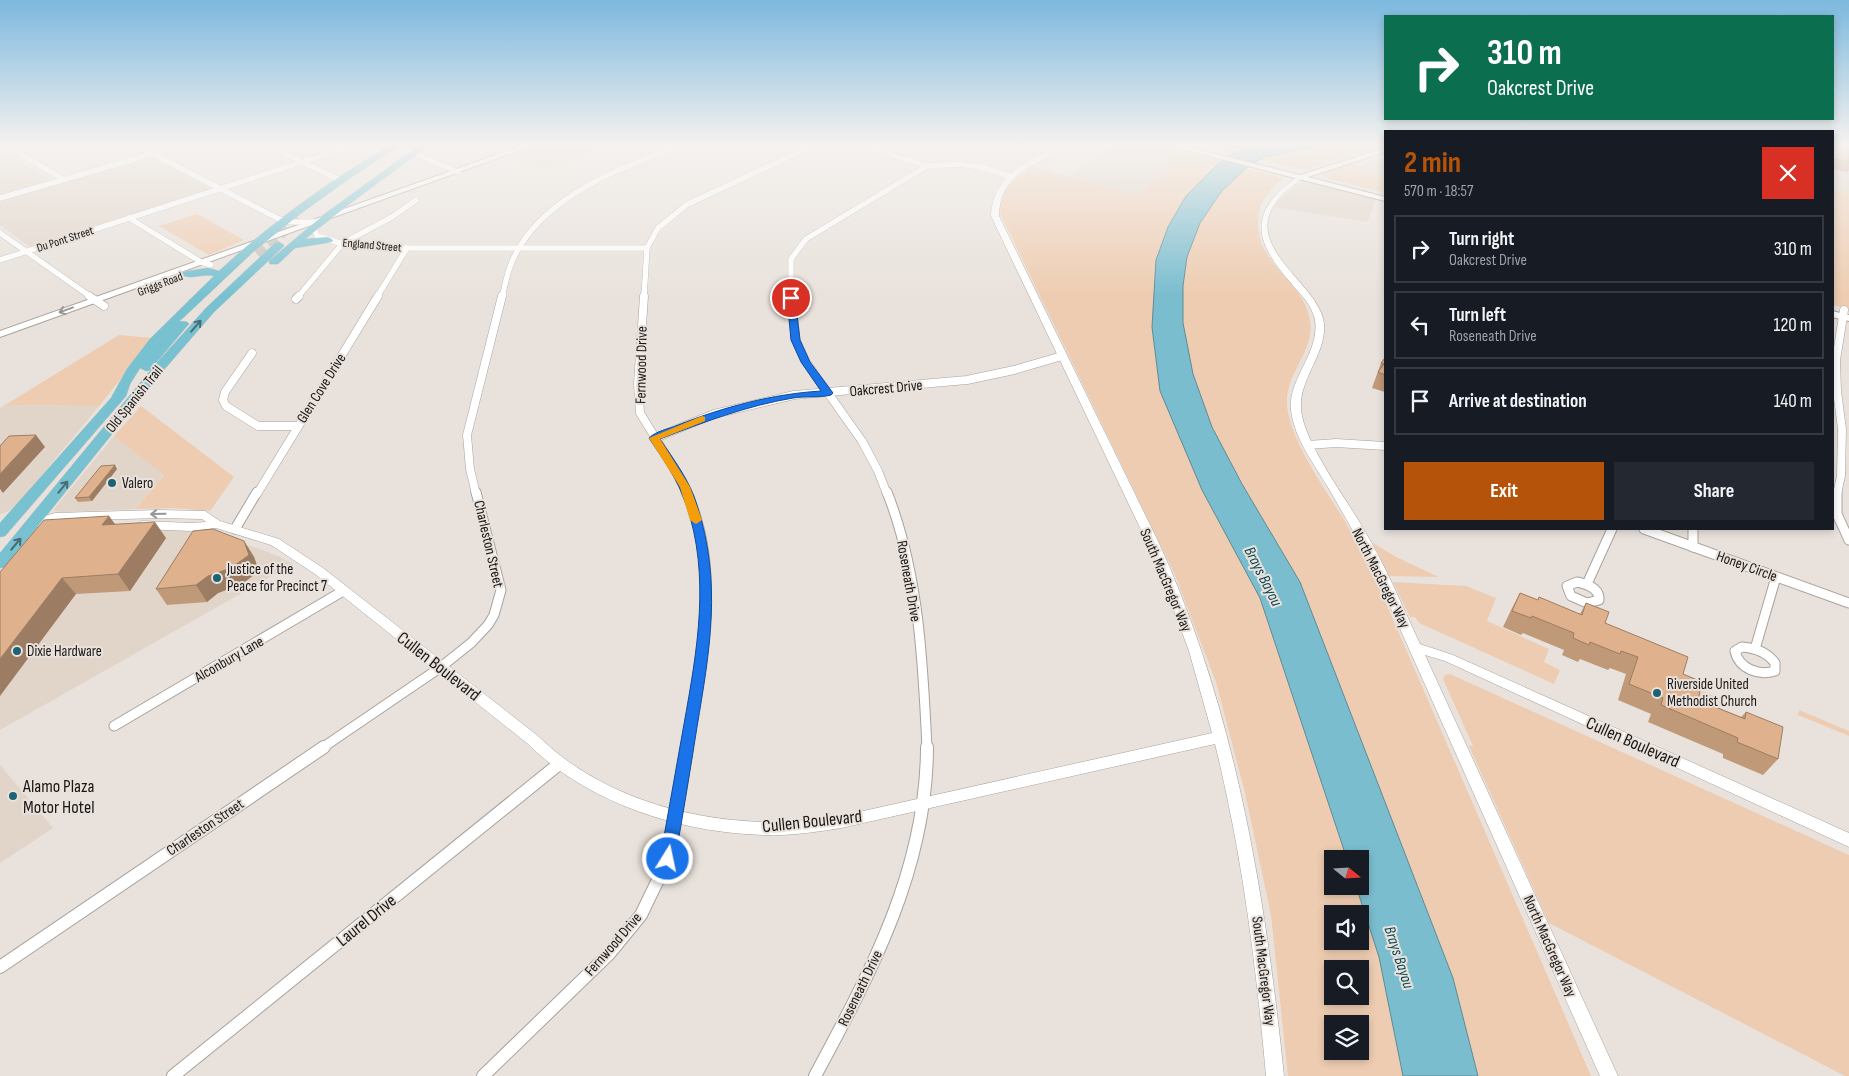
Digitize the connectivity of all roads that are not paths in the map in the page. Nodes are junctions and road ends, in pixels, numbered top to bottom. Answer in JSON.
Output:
{"nodes":[{"id":1,"x":13,"y":194,"type":"edge"},
{"id":2,"x":203,"y":194,"type":"edge"},
{"id":3,"x":230,"y":194,"type":"edge"},
{"id":4,"x":320,"y":194,"type":"edge"},
{"id":5,"x":333,"y":194,"type":"edge"},
{"id":6,"x":354,"y":194,"type":"edge"},
{"id":7,"x":391,"y":194,"type":"edge"},
{"id":8,"x":572,"y":194,"type":"edge"},
{"id":9,"x":709,"y":194,"type":"edge"},
{"id":10,"x":881,"y":194,"type":"edge"},
{"id":11,"x":997,"y":194,"type":"edge"},
{"id":12,"x":1278,"y":194,"type":"edge"},
{"id":13,"x":1368,"y":194,"type":"edge"},
{"id":14,"x":0,"y":198,"type":"edge"},
{"id":15,"x":1384,"y":199,"type":"edge"},
{"id":16,"x":416,"y":200,"type":"dead end"},
{"id":17,"x":302,"y":216,"type":"tunnel mouth"},
{"id":18,"x":129,"y":218,"type":"junction"},
{"id":19,"x":316,"y":219,"type":"junction"},
{"id":20,"x":285,"y":220,"type":"junction"},
{"id":21,"x":0,"y":233,"type":"edge"},
{"id":22,"x":260,"y":240,"type":"junction"},
{"id":23,"x":328,"y":240,"type":"junction"},
{"id":24,"x":343,"y":243,"type":"junction"},
{"id":25,"x":285,"y":246,"type":"junction"},
{"id":26,"x":407,"y":248,"type":"junction"},
{"id":27,"x":518,"y":248,"type":"junction"},
{"id":28,"x":647,"y":248,"type":"junction"},
{"id":29,"x":26,"y":252,"type":"junction"},
{"id":30,"x":252,"y":253,"type":"junction"},
{"id":31,"x":0,"y":260,"type":"edge"},
{"id":32,"x":201,"y":262,"type":"junction"},
{"id":33,"x":211,"y":265,"type":"junction"},
{"id":34,"x":186,"y":274,"type":"junction"},
{"id":35,"x":221,"y":275,"type":"junction"},
{"id":36,"x":296,"y":299,"type":"dead end"},
{"id":37,"x":100,"y":303,"type":"junction"},
{"id":38,"x":1834,"y":309,"type":"edge"},
{"id":39,"x":1846,"y":314,"type":"edge"},
{"id":40,"x":0,"y":334,"type":"edge"},
{"id":41,"x":0,"y":344,"type":"edge"},
{"id":42,"x":252,"y":353,"type":"dead end"},
{"id":43,"x":1062,"y":356,"type":"junction"},
{"id":44,"x":828,"y":393,"type":"junction"},
{"id":45,"x":120,"y":406,"type":"junction"},
{"id":46,"x":298,"y":426,"type":"junction"},
{"id":47,"x":654,"y":438,"type":"junction"},
{"id":48,"x":1308,"y":445,"type":"junction"},
{"id":49,"x":1384,"y":446,"type":"edge"},
{"id":50,"x":32,"y":525,"type":"junction"},
{"id":51,"x":2,"y":528,"type":"edge"},
{"id":52,"x":235,"y":529,"type":"junction"},
{"id":53,"x":1612,"y":530,"type":"edge"},
{"id":54,"x":1647,"y":530,"type":"edge"},
{"id":55,"x":1693,"y":530,"type":"edge"},
{"id":56,"x":1849,"y":540,"type":"edge"},
{"id":57,"x":1693,"y":546,"type":"junction"},
{"id":58,"x":0,"y":563,"type":"edge"},
{"id":59,"x":1776,"y":577,"type":"junction"},
{"id":60,"x":1587,"y":584,"type":"dead end"},
{"id":61,"x":343,"y":591,"type":"junction"},
{"id":62,"x":1849,"y":603,"type":"edge"},
{"id":63,"x":1416,"y":647,"type":"junction"},
{"id":64,"x":1755,"y":649,"type":"dead end"},
{"id":65,"x":441,"y":667,"type":"junction"},
{"id":66,"x":114,"y":726,"type":"dead end"},
{"id":67,"x":1221,"y":737,"type":"junction"},
{"id":68,"x":559,"y":764,"type":"junction"},
{"id":69,"x":923,"y":803,"type":"junction"},
{"id":70,"x":675,"y":814,"type":"junction"},
{"id":71,"x":1849,"y":840,"type":"edge"},
{"id":72,"x":0,"y":967,"type":"edge"},
{"id":73,"x":173,"y":1076,"type":"edge"},
{"id":74,"x":483,"y":1076,"type":"edge"},
{"id":75,"x":815,"y":1076,"type":"edge"},
{"id":76,"x":1275,"y":1076,"type":"edge"},
{"id":77,"x":1609,"y":1076,"type":"edge"}],
"edges":[{"from":1,"to":14,"type":"street"},
{"from":2,"to":18,"type":"street","name":"Du Pont Street"},
{"from":3,"to":20,"type":"street"},
{"from":4,"to":20,"type":"main road"},
{"from":5,"to":17,"type":"main road"},
{"from":6,"to":19,"type":"main road","name":"Old Spanish Trail"},
{"from":7,"to":19,"type":"main road","name":"Griggs Road"},
{"from":8,"to":27,"type":"street","name":"Charleston Street"},
{"from":9,"to":28,"type":"street","name":"Fernwood Drive"},
{"from":10,"to":44,"type":"street","name":"Roseneath Drive"},
{"from":11,"to":43,"type":"street","name":"South MacGregor Way"},
{"from":12,"to":48,"type":"street","name":"North MacGregor Way"},
{"from":13,"to":15,"type":"main road"},
{"from":16,"to":24,"type":"street"},
{"from":18,"to":29,"type":"street","name":"Du Pont Street"},
{"from":18,"to":32,"type":"street"},
{"from":19,"to":20,"type":"street"},
{"from":19,"to":22,"type":"main road","name":"Griggs Road"},
{"from":19,"to":23,"type":"street","name":"England Street"},
{"from":19,"to":25,"type":"main road","name":"Old Spanish Trail"},
{"from":19,"to":30,"type":"main road","name":"Griggs Road"},
{"from":20,"to":22,"type":"main road"},
{"from":21,"to":29,"type":"street"},
{"from":22,"to":30,"type":"main road"},
{"from":22,"to":32,"type":"main road","name":"Griggs Road"},
{"from":23,"to":24,"type":"street","name":"England Street"},
{"from":23,"to":25,"type":"main road"},
{"from":24,"to":26,"type":"street","name":"England Street"},
{"from":24,"to":36,"type":"street"},
{"from":45,"to":25,"type":"main road","name":"Old Spanish Trail","one_way":true},
{"from":26,"to":27,"type":"street","name":"England Street"},
{"from":26,"to":46,"type":"street","name":"Glen Cove Drive"},
{"from":27,"to":28,"type":"street","name":"England Street"},
{"from":27,"to":65,"type":"street","name":"Charleston Street"},
{"from":28,"to":47,"type":"street","name":"Fernwood Drive"},
{"from":29,"to":31,"type":"street","name":"Du Pont Street"},
{"from":29,"to":37,"type":"street"},
{"from":30,"to":33,"type":"main road","name":"Griggs Road"},
{"from":30,"to":35,"type":"main road"},
{"from":30,"to":45,"type":"main road","name":"Old Spanish Trail"},
{"from":32,"to":33,"type":"street"},
{"from":32,"to":37,"type":"main road","name":"Griggs Road"},
{"from":33,"to":34,"type":"main road","name":"Griggs Road"},
{"from":34,"to":35,"type":"main road"},
{"from":34,"to":37,"type":"main road","name":"Griggs Road"},
{"from":35,"to":45,"type":"main road"},
{"from":37,"to":40,"type":"main road","name":"Griggs Road","one_way":true},
{"from":37,"to":41,"type":"main road","name":"Griggs Road"},
{"from":38,"to":39,"type":"main road"},
{"from":39,"to":56,"type":"street"},
{"from":42,"to":46,"type":"street"},
{"from":43,"to":44,"type":"street","name":"Oakcrest Drive"},
{"from":43,"to":67,"type":"street","name":"South MacGregor Way"},
{"from":44,"to":47,"type":"street","name":"Oakcrest Drive"},
{"from":44,"to":69,"type":"street","name":"Roseneath Drive"},
{"from":50,"to":45,"type":"main road","name":"Old Spanish Trail","one_way":true},
{"from":45,"to":51,"type":"main road","name":"Old Spanish Trail"},
{"from":46,"to":52,"type":"street","name":"Glen Cove Drive"},
{"from":47,"to":70,"type":"street","name":"Fernwood Drive"},
{"from":48,"to":49,"type":"street"},
{"from":48,"to":63,"type":"street","name":"North MacGregor Way"},
{"from":50,"to":51,"type":"main road","name":"Cullen Boulevard"},
{"from":50,"to":52,"type":"street","name":"Cullen Boulevard"},
{"from":58,"to":50,"type":"main road","name":"Old Spanish Trail","one_way":true},
{"from":52,"to":61,"type":"street","name":"Cullen Boulevard"},
{"from":53,"to":60,"type":"street"},
{"from":54,"to":57,"type":"street","name":"Honey Circle"},
{"from":55,"to":57,"type":"street"},
{"from":57,"to":59,"type":"street","name":"Honey Circle"},
{"from":59,"to":62,"type":"street","name":"Honey Circle"},
{"from":59,"to":64,"type":"street"},
{"from":61,"to":65,"type":"street","name":"Cullen Boulevard"},
{"from":61,"to":66,"type":"street","name":"Alconbury Lane"},
{"from":63,"to":71,"type":"street","name":"Cullen Boulevard"},
{"from":63,"to":77,"type":"street","name":"North MacGregor Way"},
{"from":65,"to":68,"type":"street","name":"Cullen Boulevard"},
{"from":65,"to":72,"type":"street","name":"Charleston Street"},
{"from":67,"to":69,"type":"street","name":"Cullen Boulevard"},
{"from":67,"to":76,"type":"street","name":"South MacGregor Way"},
{"from":68,"to":70,"type":"street","name":"Cullen Boulevard"},
{"from":68,"to":73,"type":"street","name":"Laurel Drive"},
{"from":69,"to":70,"type":"street","name":"Cullen Boulevard"},
{"from":69,"to":75,"type":"street","name":"Roseneath Drive"},
{"from":70,"to":74,"type":"street","name":"Fernwood Drive"}]}
